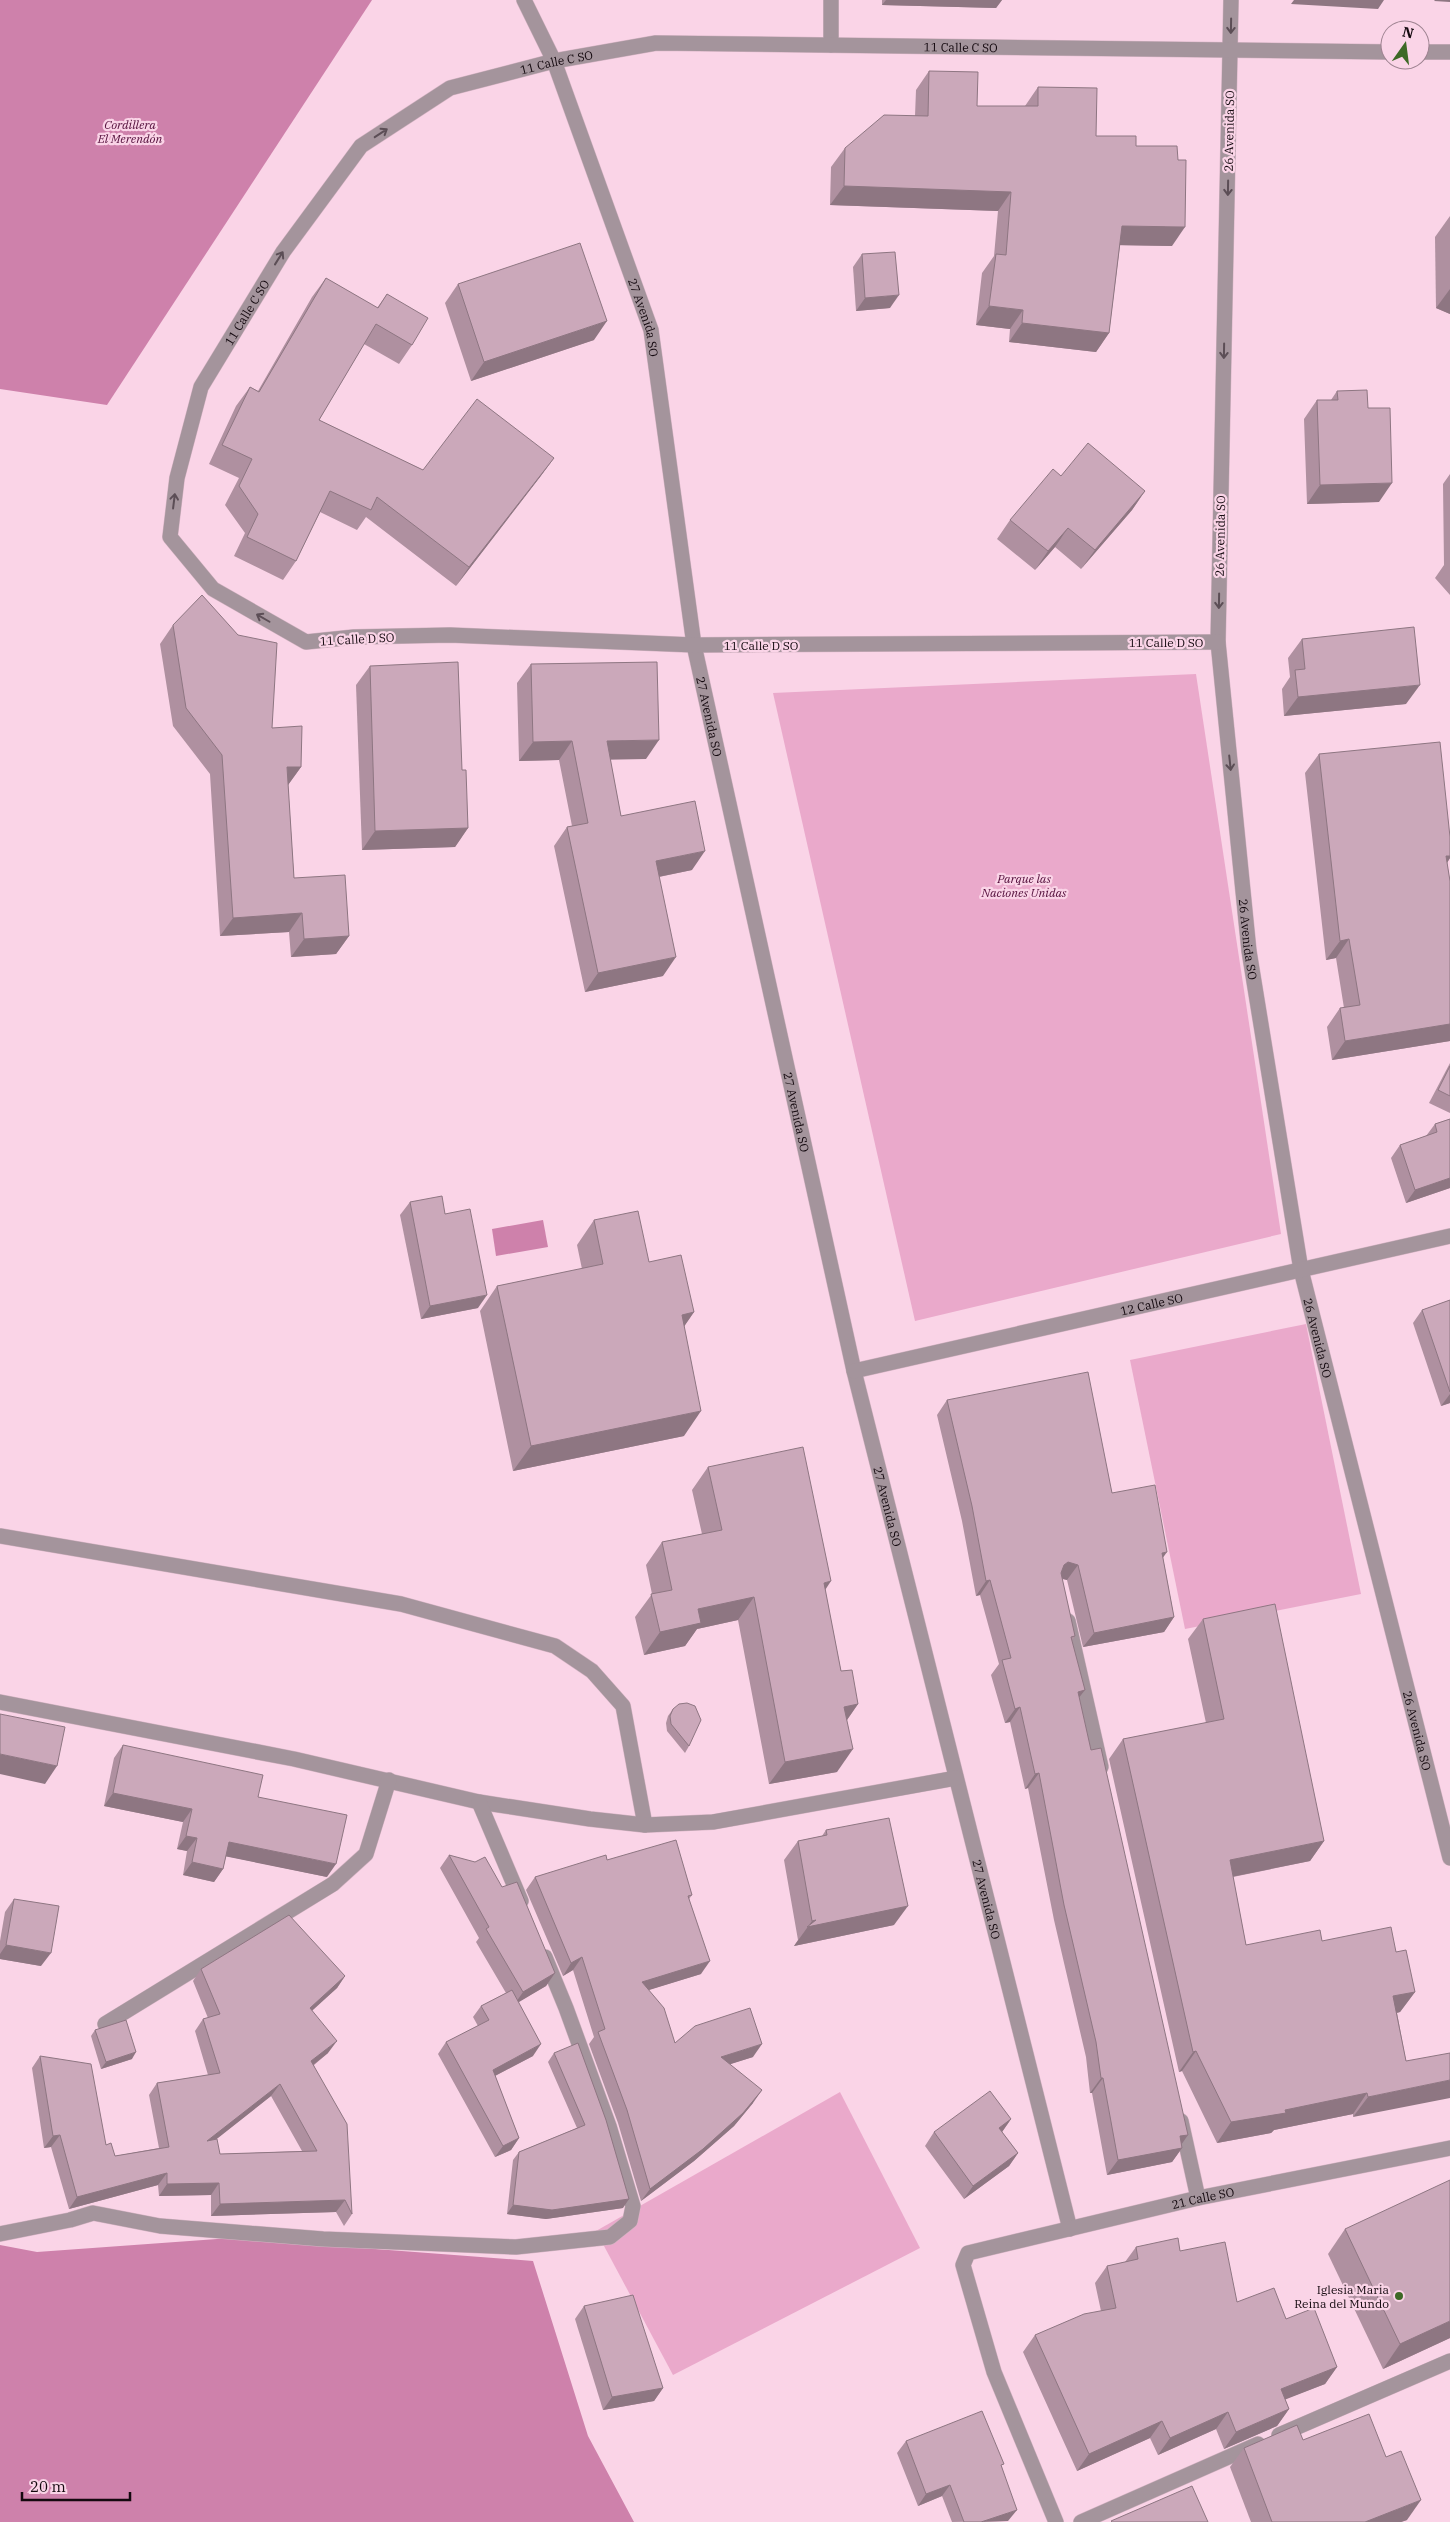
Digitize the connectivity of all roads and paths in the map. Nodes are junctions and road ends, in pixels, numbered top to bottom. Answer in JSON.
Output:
{"nodes":[{"id":1,"x":524,"y":0,"type":"edge"},
{"id":2,"x":831,"y":0,"type":"edge"},
{"id":3,"x":1232,"y":0,"type":"edge"},
{"id":4,"x":831,"y":44,"type":"junction"},
{"id":5,"x":1231,"y":52,"type":"junction"},
{"id":6,"x":1380,"y":52,"type":"edge"},
{"id":7,"x":1430,"y":52,"type":"edge"},
{"id":8,"x":1450,"y":52,"type":"edge"},
{"id":9,"x":554,"y":62,"type":"junction"},
{"id":10,"x":306,"y":642,"type":"joint"},
{"id":11,"x":1218,"y":642,"type":"junction"},
{"id":12,"x":694,"y":646,"type":"junction"},
{"id":13,"x":1450,"y":1236,"type":"edge"},
{"id":14,"x":1301,"y":1270,"type":"junction"},
{"id":15,"x":854,"y":1371,"type":"junction"},
{"id":16,"x":0,"y":1536,"type":"edge"},
{"id":17,"x":1064,"y":1605,"type":"edge"},
{"id":18,"x":0,"y":1702,"type":"edge"},
{"id":19,"x":956,"y":1778,"type":"junction"},
{"id":20,"x":389,"y":1780,"type":"junction"},
{"id":21,"x":1104,"y":1780,"type":"edge"},
{"id":22,"x":478,"y":1802,"type":"junction"},
{"id":23,"x":646,"y":1825,"type":"junction"},
{"id":24,"x":1450,"y":1858,"type":"edge"},
{"id":25,"x":528,"y":1918,"type":"edge"},
{"id":26,"x":539,"y":1945,"type":"edge"},
{"id":27,"x":105,"y":2024,"type":"dead end"},
{"id":28,"x":1178,"y":2110,"type":"edge"},
{"id":29,"x":1450,"y":2148,"type":"edge"},
{"id":30,"x":1198,"y":2198,"type":"junction"},
{"id":31,"x":1070,"y":2229,"type":"junction"},
{"id":32,"x":0,"y":2234,"type":"edge"},
{"id":33,"x":1450,"y":2361,"type":"edge"},
{"id":34,"x":1056,"y":2522,"type":"edge"},
{"id":35,"x":1081,"y":2522,"type":"edge"}],
"edges":[{"from":1,"to":9,"type":"street","name":"27 Avenida SO"},
{"from":2,"to":4,"type":"street"},
{"from":3,"to":5,"type":"street","name":"26 Avenida SO","one_way":true},
{"from":4,"to":5,"type":"street","name":"11 Calle C SO"},
{"from":4,"to":9,"type":"street","name":"11 Calle C SO"},
{"from":5,"to":6,"type":"street","name":"11 Calle C SO"},
{"from":5,"to":11,"type":"street","name":"26 Avenida SO","one_way":true},
{"from":7,"to":8,"type":"street"},
{"from":10,"to":9,"type":"street","name":"11 Calle C SO","one_way":true},
{"from":9,"to":12,"type":"street","name":"27 Avenida SO"},
{"from":10,"to":12,"type":"street","name":"11 Calle D SO"},
{"from":11,"to":12,"type":"street","name":"11 Calle D SO"},
{"from":11,"to":14,"type":"street","name":"26 Avenida SO","one_way":true},
{"from":12,"to":15,"type":"street","name":"27 Avenida SO"},
{"from":13,"to":14,"type":"street","name":"12 Calle SO"},
{"from":14,"to":15,"type":"street","name":"12 Calle SO"},
{"from":14,"to":24,"type":"street","name":"26 Avenida SO"},
{"from":15,"to":19,"type":"street","name":"27 Avenida SO"},
{"from":16,"to":23,"type":"street"},
{"from":17,"to":21,"type":"street"},
{"from":18,"to":20,"type":"street"},
{"from":19,"to":23,"type":"street"},
{"from":19,"to":31,"type":"street","name":"27 Avenida SO"},
{"from":20,"to":22,"type":"street"},
{"from":20,"to":27,"type":"street"},
{"from":22,"to":23,"type":"street"},
{"from":22,"to":25,"type":"street"},
{"from":26,"to":32,"type":"street"},
{"from":28,"to":30,"type":"street"},
{"from":29,"to":30,"type":"street","name":"21 Calle SO"},
{"from":30,"to":31,"type":"street","name":"21 Calle SO"},
{"from":31,"to":34,"type":"street","name":"21 Calle SO"},
{"from":33,"to":35,"type":"street"}]}
